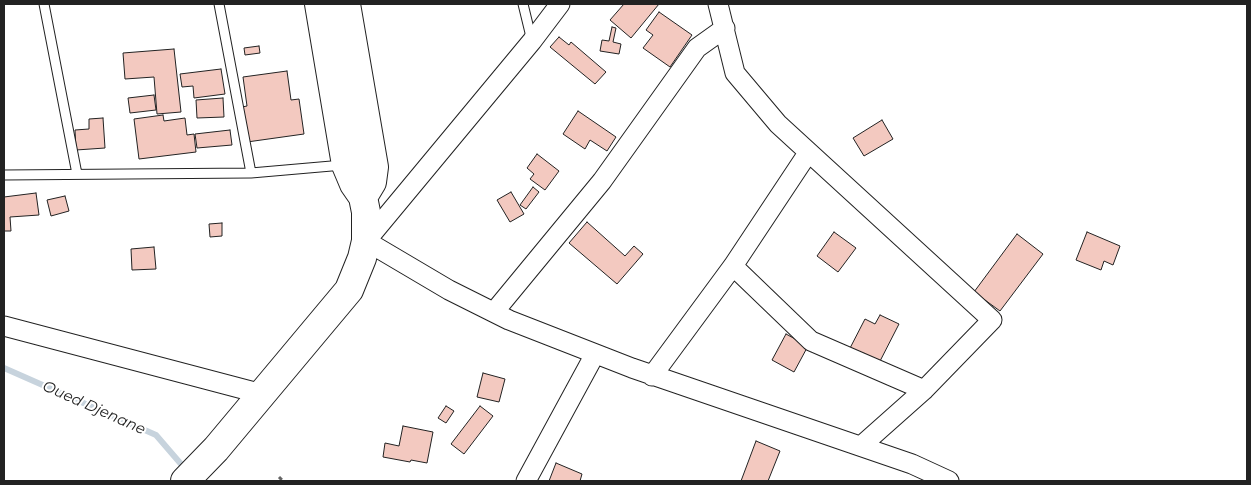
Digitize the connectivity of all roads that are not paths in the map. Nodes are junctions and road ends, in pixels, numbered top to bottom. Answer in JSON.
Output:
{"nodes":[{"id":1,"x":44,"y":4,"type":"edge"},
{"id":2,"x":219,"y":4,"type":"edge"},
{"id":3,"x":319,"y":4,"type":"edge"},
{"id":4,"x":346,"y":4,"type":"edge"},
{"id":5,"x":524,"y":4,"type":"edge"},
{"id":6,"x":560,"y":4,"type":"edge"},
{"id":7,"x":718,"y":4,"type":"edge"},
{"id":8,"x":726,"y":28,"type":"junction"},
{"id":9,"x":532,"y":41,"type":"junction"},
{"id":10,"x":808,"y":153,"type":"junction"},
{"id":11,"x":346,"y":165,"type":"junction"},
{"id":12,"x":250,"y":173,"type":"junction"},
{"id":13,"x":77,"y":174,"type":"junction"},
{"id":14,"x":4,"y":175,"type":"edge"},
{"id":15,"x":364,"y":197,"type":"junction"},
{"id":16,"x":366,"y":241,"type":"junction"},
{"id":17,"x":733,"y":266,"type":"junction"},
{"id":18,"x":494,"y":312,"type":"junction"},
{"id":19,"x":4,"y":326,"type":"edge"},
{"id":20,"x":595,"y":354,"type":"junction"},
{"id":21,"x":652,"y":376,"type":"junction"},
{"id":22,"x":924,"y":390,"type":"junction"},
{"id":23,"x":262,"y":394,"type":"junction"},
{"id":24,"x":861,"y":446,"type":"junction"},
{"id":25,"x":185,"y":481,"type":"edge"},
{"id":26,"x":526,"y":481,"type":"edge"},
{"id":27,"x":949,"y":481,"type":"edge"}],
"edges":[{"from":1,"to":13,"type":"lane"},
{"from":2,"to":12,"type":"lane"},
{"from":3,"to":11,"type":"main road"},
{"from":4,"to":15,"type":"main road"},
{"from":5,"to":9,"type":"lane"},
{"from":6,"to":9,"type":"street"},
{"from":7,"to":8,"type":"street"},
{"from":8,"to":10,"type":"street"},
{"from":8,"to":18,"type":"street"},
{"from":9,"to":16,"type":"street"},
{"from":10,"to":17,"type":"street"},
{"from":10,"to":22,"type":"street"},
{"from":11,"to":12,"type":"lane"},
{"from":11,"to":15,"type":"main road"},
{"from":12,"to":13,"type":"lane"},
{"from":13,"to":14,"type":"lane"},
{"from":15,"to":16,"type":"main road"},
{"from":16,"to":18,"type":"street"},
{"from":16,"to":23,"type":"main road"},
{"from":17,"to":21,"type":"street"},
{"from":17,"to":22,"type":"street"},
{"from":18,"to":20,"type":"street"},
{"from":19,"to":23,"type":"street"},
{"from":20,"to":21,"type":"street"},
{"from":20,"to":26,"type":"street"},
{"from":21,"to":24,"type":"street"},
{"from":22,"to":24,"type":"street"},
{"from":23,"to":25,"type":"main road"},
{"from":24,"to":27,"type":"street"}]}
